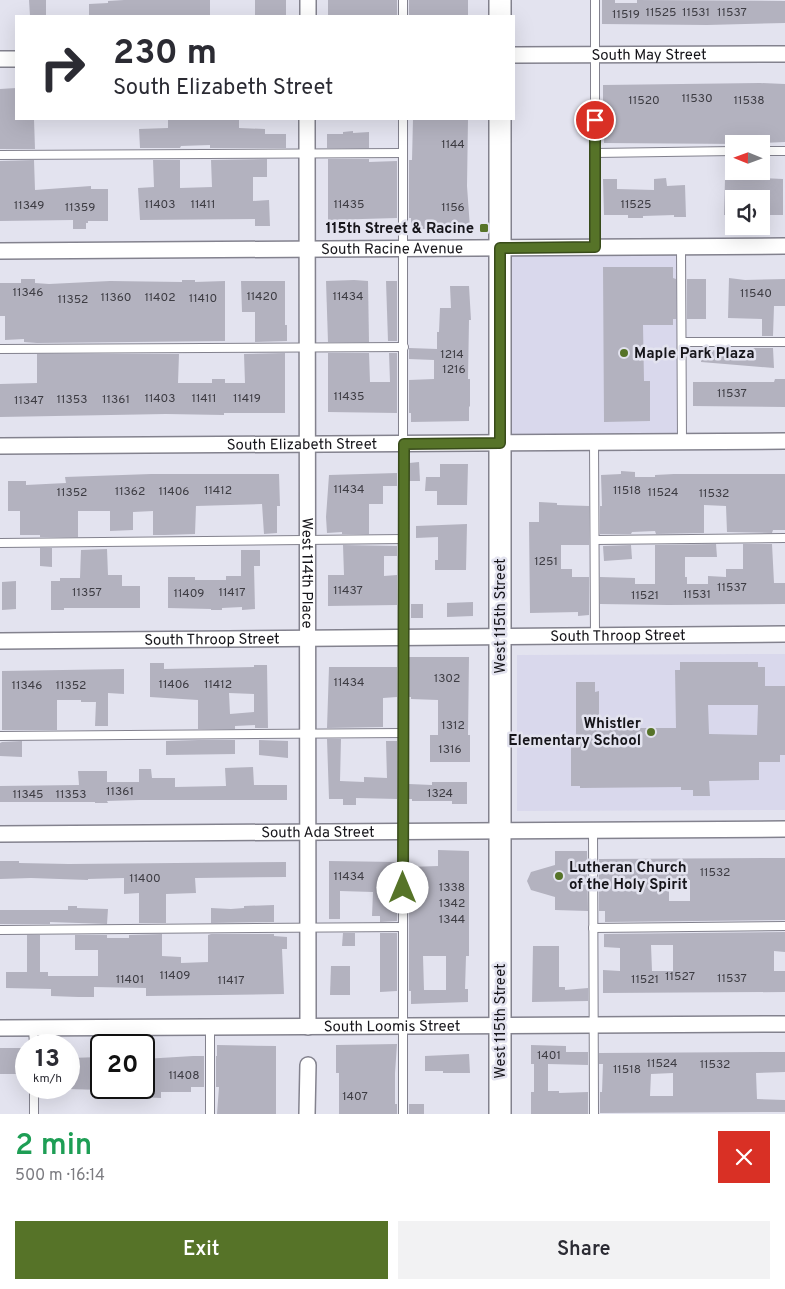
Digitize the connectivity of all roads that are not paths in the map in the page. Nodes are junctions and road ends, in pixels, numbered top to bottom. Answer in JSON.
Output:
{"nodes":[{"id":1,"x":308,"y":0,"type":"edge"},
{"id":2,"x":403,"y":0,"type":"edge"},
{"id":3,"x":500,"y":0,"type":"edge"},
{"id":4,"x":595,"y":0,"type":"edge"},
{"id":5,"x":308,"y":15,"type":"edge"},
{"id":6,"x":403,"y":15,"type":"edge"},
{"id":7,"x":500,"y":15,"type":"edge"},
{"id":8,"x":785,"y":54,"type":"edge"},
{"id":9,"x":515,"y":55,"type":"edge"},
{"id":10,"x":595,"y":55,"type":"junction"},
{"id":11,"x":0,"y":59,"type":"edge"},
{"id":12,"x":15,"y":59,"type":"edge"},
{"id":13,"x":308,"y":120,"type":"edge"},
{"id":14,"x":403,"y":120,"type":"edge"},
{"id":15,"x":500,"y":120,"type":"edge"},
{"id":16,"x":770,"y":151,"type":"edge"},
{"id":17,"x":785,"y":151,"type":"edge"},
{"id":18,"x":595,"y":152,"type":"junction"},
{"id":19,"x":725,"y":152,"type":"edge"},
{"id":20,"x":403,"y":153,"type":"junction"},
{"id":21,"x":308,"y":154,"type":"junction"},
{"id":22,"x":0,"y":155,"type":"edge"},
{"id":23,"x":785,"y":246,"type":"edge"},
{"id":24,"x":595,"y":247,"type":"junction"},
{"id":25,"x":681,"y":247,"type":"junction"},
{"id":26,"x":403,"y":248,"type":"junction"},
{"id":27,"x":500,"y":248,"type":"junction"},
{"id":28,"x":308,"y":249,"type":"junction"},
{"id":29,"x":0,"y":251,"type":"edge"},
{"id":30,"x":682,"y":342,"type":"junction"},
{"id":31,"x":785,"y":342,"type":"edge"},
{"id":32,"x":308,"y":347,"type":"junction"},
{"id":33,"x":404,"y":347,"type":"junction"},
{"id":34,"x":0,"y":349,"type":"edge"},
{"id":35,"x":682,"y":441,"type":"junction"},
{"id":36,"x":785,"y":441,"type":"edge"},
{"id":37,"x":594,"y":442,"type":"junction"},
{"id":38,"x":500,"y":443,"type":"junction"},
{"id":39,"x":308,"y":444,"type":"junction"},
{"id":40,"x":404,"y":444,"type":"junction"},
{"id":41,"x":0,"y":446,"type":"edge"},
{"id":42,"x":785,"y":538,"type":"edge"},
{"id":43,"x":404,"y":539,"type":"junction"},
{"id":44,"x":308,"y":540,"type":"junction"},
{"id":45,"x":595,"y":540,"type":"junction"},
{"id":46,"x":0,"y":543,"type":"edge"},
{"id":47,"x":785,"y":634,"type":"edge"},
{"id":48,"x":500,"y":636,"type":"junction"},
{"id":49,"x":595,"y":636,"type":"junction"},
{"id":50,"x":404,"y":637,"type":"junction"},
{"id":51,"x":308,"y":638,"type":"junction"},
{"id":52,"x":0,"y":641,"type":"edge"},
{"id":53,"x":404,"y":733,"type":"junction"},
{"id":54,"x":308,"y":734,"type":"junction"},
{"id":55,"x":0,"y":736,"type":"edge"},
{"id":56,"x":785,"y":829,"type":"edge"},
{"id":57,"x":500,"y":830,"type":"junction"},
{"id":58,"x":593,"y":830,"type":"junction"},
{"id":59,"x":403,"y":831,"type":"junction"},
{"id":60,"x":308,"y":832,"type":"junction"},
{"id":61,"x":0,"y":834,"type":"edge"},
{"id":62,"x":785,"y":926,"type":"edge"},
{"id":63,"x":403,"y":927,"type":"junction"},
{"id":64,"x":308,"y":928,"type":"junction"},
{"id":65,"x":593,"y":928,"type":"junction"},
{"id":66,"x":0,"y":930,"type":"edge"},
{"id":67,"x":785,"y":1024,"type":"edge"},
{"id":68,"x":500,"y":1025,"type":"junction"},
{"id":69,"x":593,"y":1025,"type":"junction"},
{"id":70,"x":403,"y":1026,"type":"junction"},
{"id":71,"x":210,"y":1027,"type":"junction"},
{"id":72,"x":308,"y":1027,"type":"junction"},
{"id":73,"x":0,"y":1028,"type":"edge"},
{"id":74,"x":34,"y":1028,"type":"junction"},
{"id":75,"x":34,"y":1034,"type":"edge"},
{"id":76,"x":308,"y":1065,"type":"dead end"},
{"id":77,"x":34,"y":1099,"type":"edge"},
{"id":78,"x":34,"y":1114,"type":"edge"},
{"id":79,"x":210,"y":1114,"type":"edge"},
{"id":80,"x":307,"y":1114,"type":"edge"},
{"id":81,"x":403,"y":1114,"type":"edge"},
{"id":82,"x":500,"y":1114,"type":"edge"},
{"id":83,"x":594,"y":1114,"type":"edge"}],
"edges":[{"from":1,"to":5,"type":"street"},
{"from":2,"to":6,"type":"lane"},
{"from":3,"to":7,"type":"street"},
{"from":4,"to":10,"type":"lane"},
{"from":8,"to":10,"type":"street","name":"South May Street"},
{"from":9,"to":10,"type":"street","name":"South May Street"},
{"from":10,"to":18,"type":"lane"},
{"from":11,"to":12,"type":"street"},
{"from":13,"to":21,"type":"street","name":"West 114th Place"},
{"from":14,"to":20,"type":"lane"},
{"from":15,"to":27,"type":"street","name":"West 115th Street"},
{"from":16,"to":17,"type":"lane"},
{"from":18,"to":19,"type":"lane"},
{"from":18,"to":24,"type":"lane"},
{"from":20,"to":21,"type":"lane"},
{"from":20,"to":26,"type":"lane"},
{"from":21,"to":22,"type":"lane"},
{"from":21,"to":28,"type":"street","name":"West 114th Place"},
{"from":23,"to":25,"type":"street","name":"South Racine Avenue"},
{"from":24,"to":25,"type":"street","name":"South Racine Avenue"},
{"from":24,"to":27,"type":"street","name":"South Racine Avenue"},
{"from":25,"to":30,"type":"lane"},
{"from":26,"to":27,"type":"street","name":"South Racine Avenue"},
{"from":26,"to":28,"type":"street","name":"South Racine Avenue"},
{"from":26,"to":33,"type":"lane"},
{"from":27,"to":38,"type":"street","name":"West 115th Street"},
{"from":28,"to":29,"type":"street","name":"South Racine Avenue"},
{"from":28,"to":32,"type":"street","name":"West 114th Place"},
{"from":30,"to":31,"type":"lane"},
{"from":30,"to":35,"type":"lane"},
{"from":32,"to":33,"type":"lane"},
{"from":32,"to":34,"type":"lane"},
{"from":32,"to":39,"type":"street","name":"West 114th Place"},
{"from":33,"to":40,"type":"lane"},
{"from":35,"to":36,"type":"street","name":"South Elizabeth Street"},
{"from":35,"to":37,"type":"street","name":"South Elizabeth Street"},
{"from":37,"to":38,"type":"street","name":"South Elizabeth Street"},
{"from":37,"to":45,"type":"lane"},
{"from":38,"to":40,"type":"street","name":"South Elizabeth Street"},
{"from":38,"to":48,"type":"street","name":"West 115th Street"},
{"from":39,"to":40,"type":"street","name":"South Elizabeth Street"},
{"from":39,"to":41,"type":"street","name":"South Elizabeth Street"},
{"from":39,"to":44,"type":"street","name":"West 114th Place"},
{"from":40,"to":43,"type":"lane"},
{"from":42,"to":45,"type":"lane"},
{"from":43,"to":44,"type":"lane"},
{"from":43,"to":50,"type":"lane"},
{"from":44,"to":46,"type":"lane"},
{"from":44,"to":51,"type":"street","name":"West 114th Place"},
{"from":45,"to":49,"type":"lane"},
{"from":47,"to":49,"type":"street","name":"South Throop Street"},
{"from":48,"to":49,"type":"street","name":"South Throop Street"},
{"from":48,"to":50,"type":"street","name":"South Throop Street"},
{"from":48,"to":57,"type":"street","name":"West 115th Street"},
{"from":50,"to":51,"type":"street","name":"South Throop Street"},
{"from":50,"to":53,"type":"lane"},
{"from":51,"to":52,"type":"street","name":"South Throop Street"},
{"from":51,"to":54,"type":"street","name":"West 114th Place"},
{"from":53,"to":54,"type":"lane"},
{"from":53,"to":59,"type":"lane"},
{"from":54,"to":55,"type":"lane"},
{"from":54,"to":60,"type":"street","name":"West 114th Place"},
{"from":56,"to":58,"type":"street","name":"South Ada Street"},
{"from":57,"to":58,"type":"street","name":"South Ada Street"},
{"from":57,"to":59,"type":"street","name":"South Ada Street"},
{"from":57,"to":68,"type":"street","name":"West 115th Street"},
{"from":58,"to":65,"type":"lane"},
{"from":59,"to":60,"type":"street","name":"South Ada Street"},
{"from":59,"to":63,"type":"lane"},
{"from":60,"to":61,"type":"street","name":"South Ada Street"},
{"from":60,"to":64,"type":"street","name":"West 114th Place"},
{"from":62,"to":65,"type":"lane"},
{"from":63,"to":64,"type":"lane"},
{"from":63,"to":70,"type":"lane"},
{"from":64,"to":66,"type":"lane"},
{"from":64,"to":72,"type":"street","name":"West 114th Place"},
{"from":65,"to":69,"type":"lane"},
{"from":67,"to":69,"type":"street","name":"South Loomis Street"},
{"from":68,"to":69,"type":"street","name":"South Loomis Street"},
{"from":68,"to":70,"type":"street","name":"South Loomis Street"},
{"from":68,"to":82,"type":"street","name":"West 115th Street"},
{"from":69,"to":83,"type":"lane"},
{"from":70,"to":72,"type":"street","name":"South Loomis Street"},
{"from":70,"to":81,"type":"lane"},
{"from":71,"to":72,"type":"street","name":"South Loomis Street"},
{"from":71,"to":74,"type":"street","name":"South Loomis Street"},
{"from":71,"to":79,"type":"lane"},
{"from":73,"to":74,"type":"street","name":"South Loomis Street"},
{"from":74,"to":75,"type":"lane"},
{"from":76,"to":80,"type":"street"},
{"from":77,"to":78,"type":"lane"}]}
